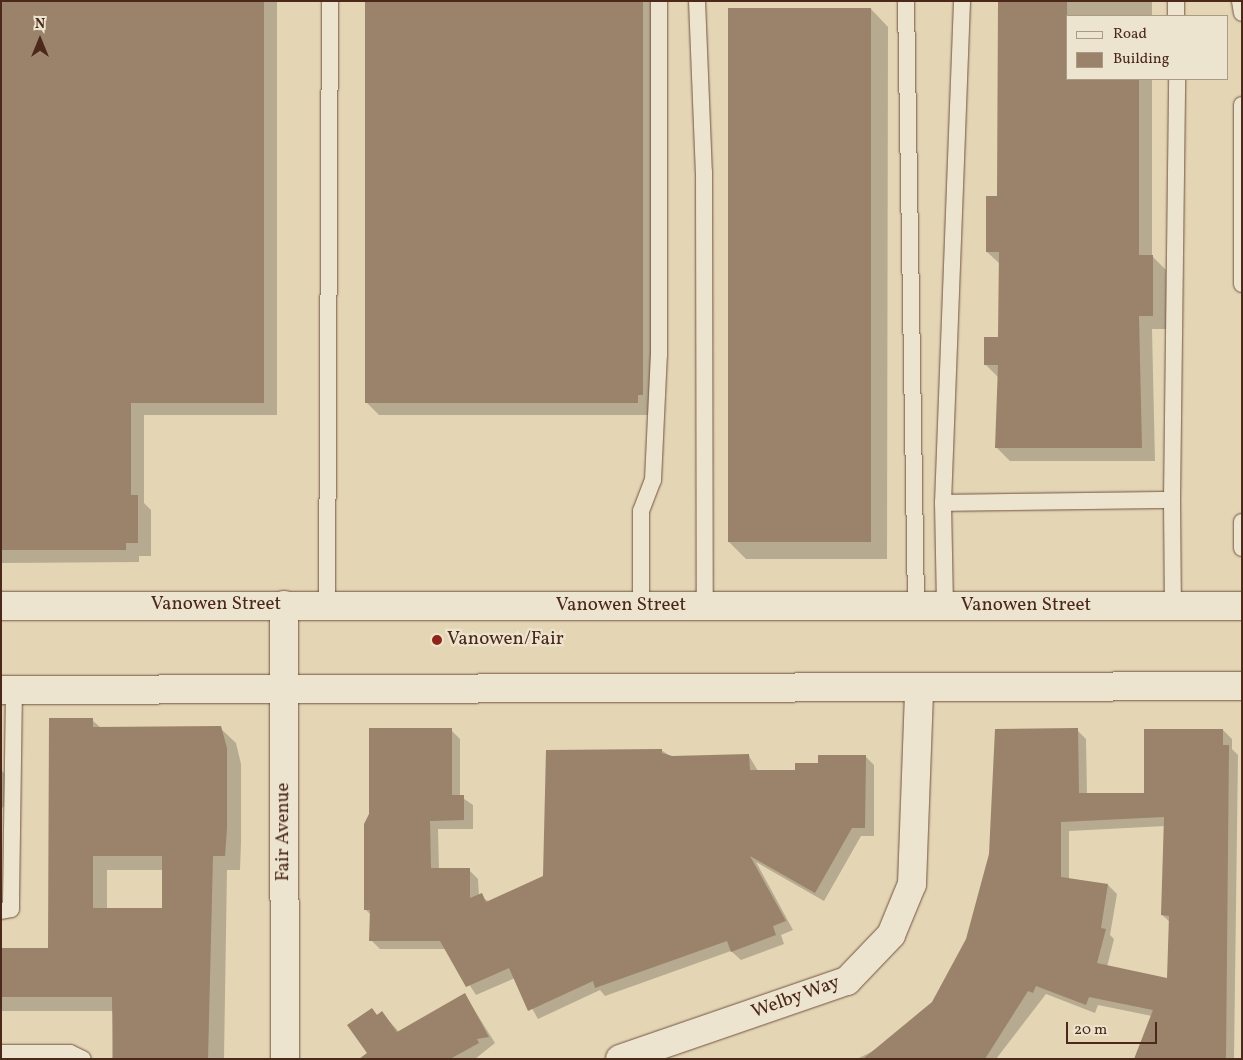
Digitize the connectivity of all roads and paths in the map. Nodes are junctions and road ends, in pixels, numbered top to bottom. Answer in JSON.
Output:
{"nodes":[{"id":1,"x":330,"y":1,"type":"edge"},
{"id":2,"x":659,"y":1,"type":"edge"},
{"id":3,"x":697,"y":1,"type":"edge"},
{"id":4,"x":906,"y":1,"type":"edge"},
{"id":5,"x":962,"y":1,"type":"edge"},
{"id":6,"x":1176,"y":1,"type":"edge"},
{"id":7,"x":1240,"y":1,"type":"edge"},
{"id":8,"x":1242,"y":14,"type":"edge"},
{"id":9,"x":1176,"y":15,"type":"edge"},
{"id":10,"x":1177,"y":80,"type":"edge"},
{"id":11,"x":1242,"y":105,"type":"edge"},
{"id":12,"x":1242,"y":284,"type":"edge"},
{"id":13,"x":1172,"y":500,"type":"junction"},
{"id":14,"x":943,"y":504,"type":"junction"},
{"id":15,"x":1242,"y":522,"type":"edge"},
{"id":16,"x":1242,"y":548,"type":"edge"},
{"id":17,"x":284,"y":605,"type":"junction"},
{"id":18,"x":327,"y":605,"type":"junction"},
{"id":19,"x":1,"y":606,"type":"edge"},
{"id":20,"x":642,"y":606,"type":"junction"},
{"id":21,"x":705,"y":606,"type":"junction"},
{"id":22,"x":916,"y":606,"type":"junction"},
{"id":23,"x":945,"y":606,"type":"junction"},
{"id":24,"x":1173,"y":606,"type":"junction"},
{"id":25,"x":1242,"y":606,"type":"edge"},
{"id":26,"x":1242,"y":686,"type":"edge"},
{"id":27,"x":919,"y":689,"type":"junction"},
{"id":28,"x":8,"y":690,"type":"edge"},
{"id":29,"x":284,"y":690,"type":"junction"},
{"id":30,"x":1,"y":911,"type":"edge"},
{"id":31,"x":1,"y":1053,"type":"edge"},
{"id":32,"x":83,"y":1059,"type":"edge"},
{"id":33,"x":285,"y":1059,"type":"edge"},
{"id":34,"x":620,"y":1059,"type":"edge"}],
"edges":[{"from":1,"to":18,"type":"lane"},
{"from":2,"to":20,"type":"lane"},
{"from":3,"to":21,"type":"lane"},
{"from":4,"to":22,"type":"lane"},
{"from":5,"to":14,"type":"lane"},
{"from":6,"to":9,"type":"lane"},
{"from":7,"to":8,"type":"lane"},
{"from":10,"to":13,"type":"lane"},
{"from":11,"to":12,"type":"lane"},
{"from":13,"to":14,"type":"lane"},
{"from":13,"to":24,"type":"lane"},
{"from":14,"to":23,"type":"lane"},
{"from":15,"to":16,"type":"lane"},
{"from":17,"to":18,"type":"street","name":"Vanowen Street"},
{"from":17,"to":19,"type":"street","name":"Vanowen Street"},
{"from":17,"to":29,"type":"street","name":"Fair Avenue"},
{"from":18,"to":20,"type":"street","name":"Vanowen Street"},
{"from":20,"to":21,"type":"street","name":"Vanowen Street"},
{"from":21,"to":22,"type":"street","name":"Vanowen Street"},
{"from":22,"to":23,"type":"street","name":"Vanowen Street"},
{"from":23,"to":24,"type":"street","name":"Vanowen Street"},
{"from":24,"to":25,"type":"street","name":"Vanowen Street"},
{"from":26,"to":27,"type":"street"},
{"from":27,"to":29,"type":"street"},
{"from":27,"to":34,"type":"street","name":"Welby Way"},
{"from":28,"to":29,"type":"street"},
{"from":28,"to":30,"type":"lane"},
{"from":29,"to":33,"type":"street","name":"Fair Avenue"},
{"from":31,"to":32,"type":"lane"}]}
